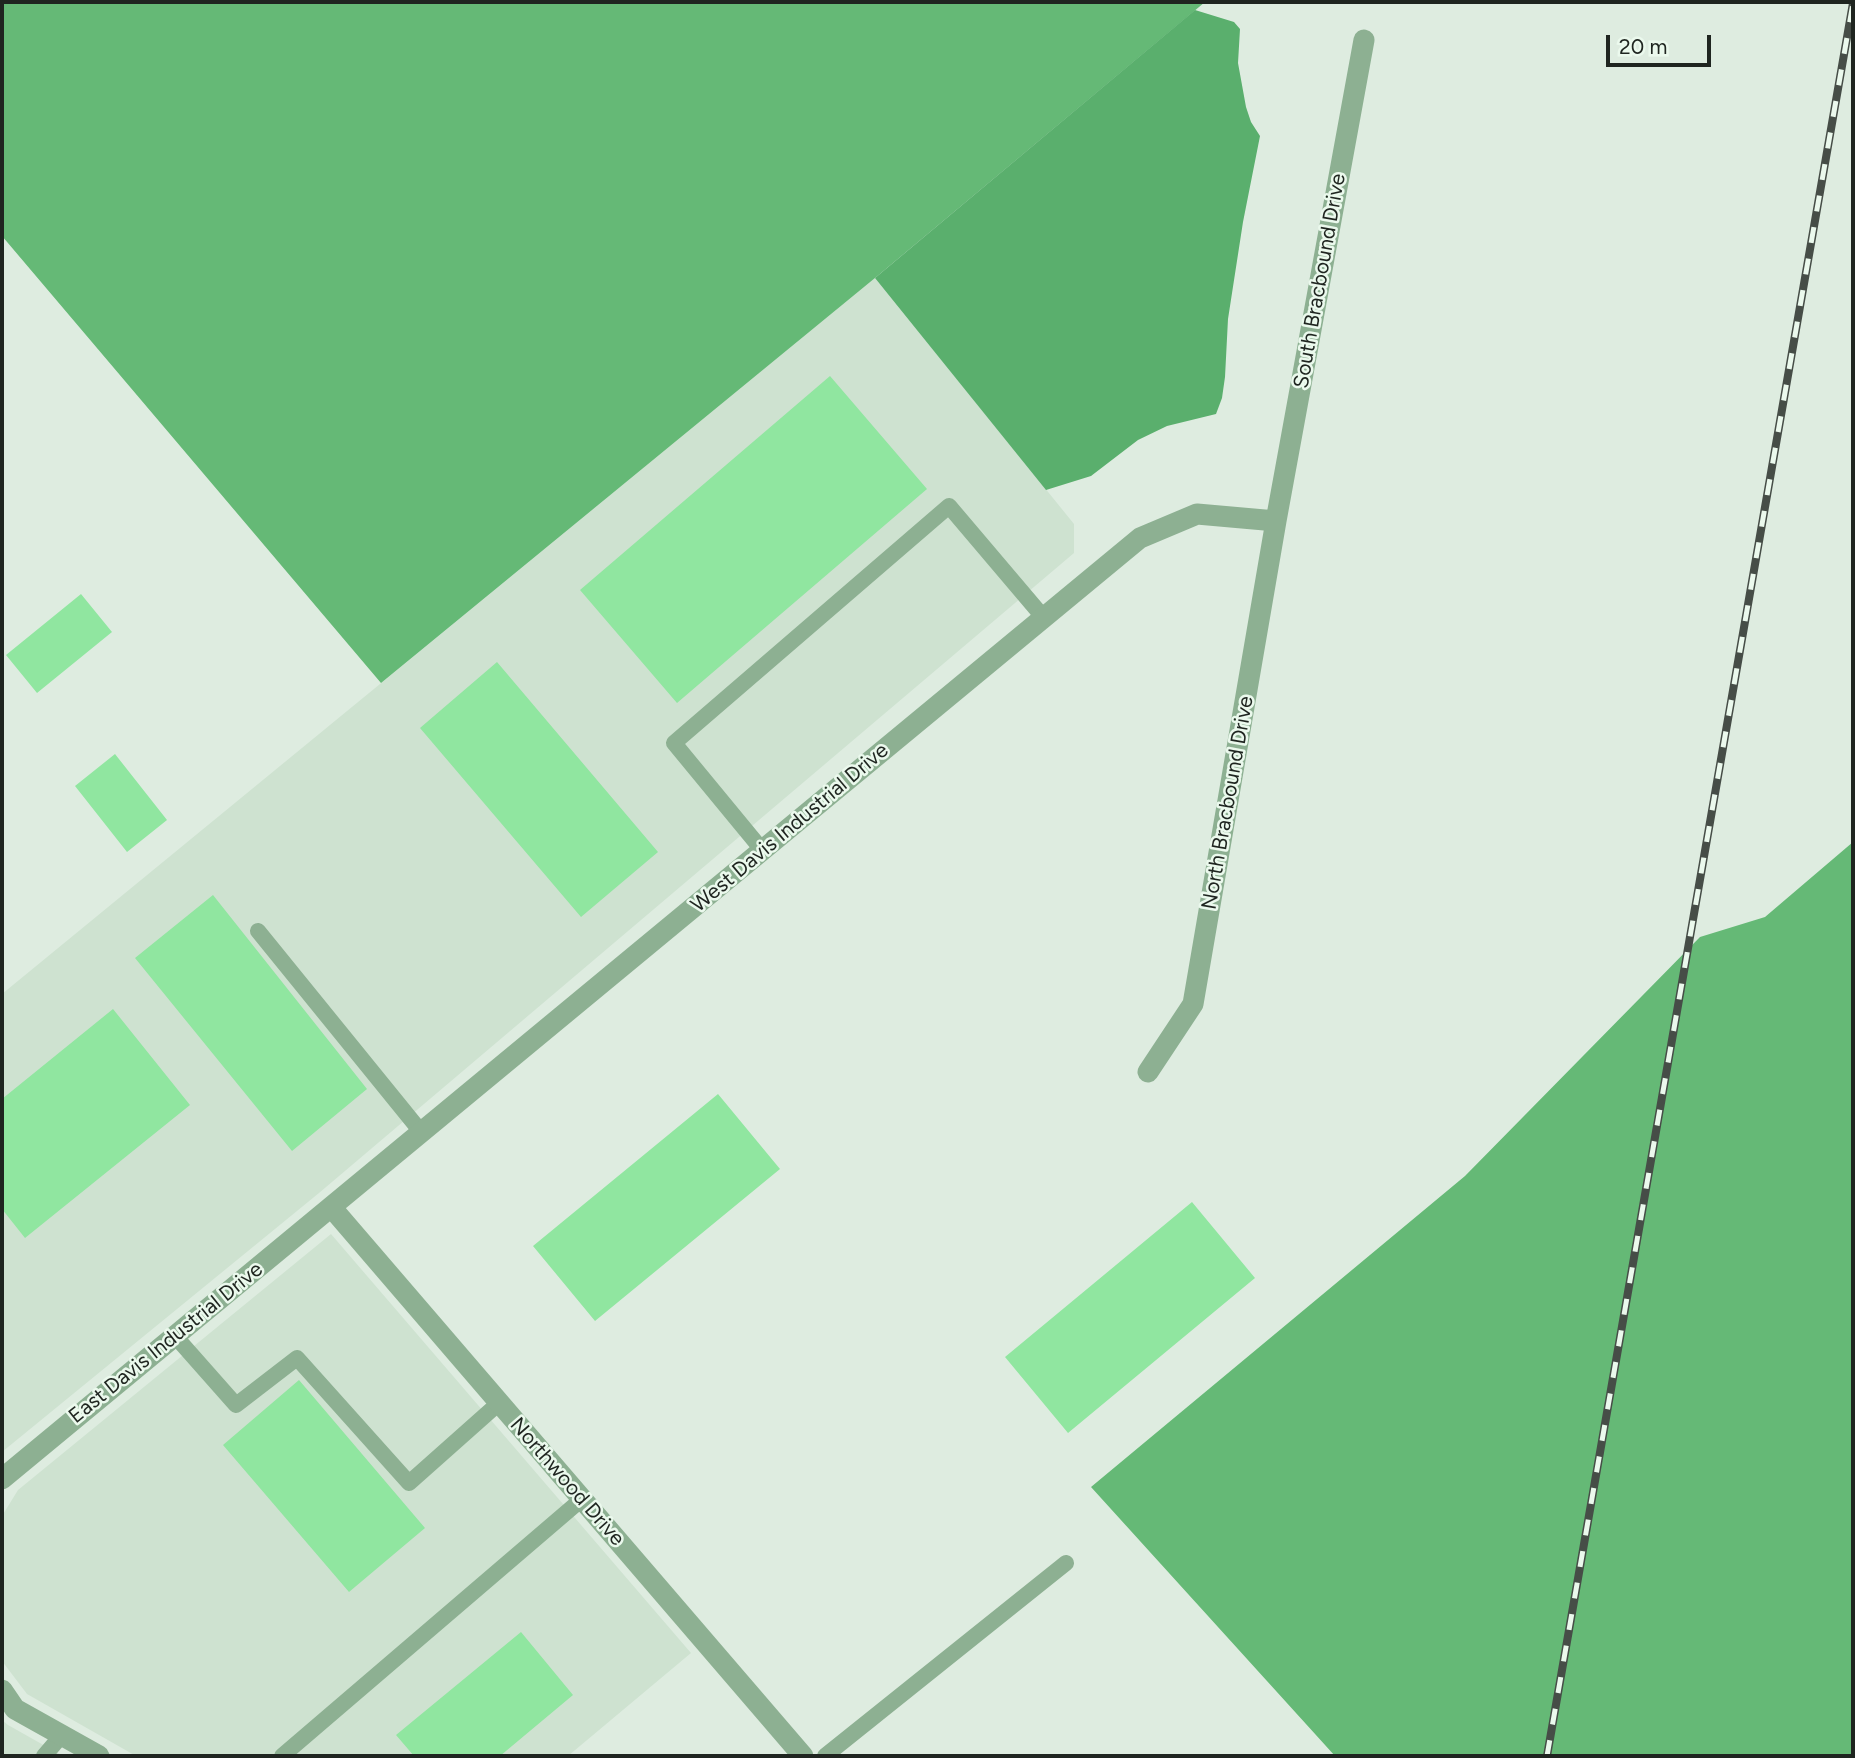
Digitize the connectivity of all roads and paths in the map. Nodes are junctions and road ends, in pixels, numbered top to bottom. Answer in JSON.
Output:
{"nodes":[{"id":1,"x":1364,"y":40,"type":"dead end"},
{"id":2,"x":1276,"y":521,"type":"junction"},
{"id":3,"x":1044,"y":618,"type":"junction"},
{"id":4,"x":762,"y":852,"type":"junction"},
{"id":5,"x":258,"y":931,"type":"dead end"},
{"id":6,"x":1148,"y":1072,"type":"dead end"},
{"id":7,"x":422,"y":1133,"type":"junction"},
{"id":8,"x":332,"y":1208,"type":"junction"},
{"id":9,"x":175,"y":1336,"type":"junction"},
{"id":10,"x":499,"y":1403,"type":"junction"},
{"id":11,"x":2,"y":1479,"type":"edge"},
{"id":12,"x":582,"y":1500,"type":"junction"},
{"id":13,"x":1066,"y":1563,"type":"dead end"},
{"id":14,"x":2,"y":1690,"type":"edge"},
{"id":15,"x":62,"y":1735,"type":"junction"},
{"id":16,"x":44,"y":1756,"type":"edge"},
{"id":17,"x":99,"y":1756,"type":"edge"},
{"id":18,"x":282,"y":1756,"type":"edge"},
{"id":19,"x":803,"y":1756,"type":"edge"},
{"id":20,"x":824,"y":1756,"type":"edge"}],
"edges":[{"from":1,"to":2,"type":"street","name":"South Bracbound Drive"},
{"from":2,"to":3,"type":"street","name":"West Davis Industrial Drive"},
{"from":2,"to":6,"type":"street","name":"North Bracbound Drive"},
{"from":3,"to":4,"type":"street","name":"West Davis Industrial Drive"},
{"from":3,"to":4,"type":"lane"},
{"from":4,"to":7,"type":"street","name":"West Davis Industrial Drive"},
{"from":5,"to":7,"type":"lane"},
{"from":7,"to":8,"type":"street","name":"West Davis Industrial Drive"},
{"from":8,"to":9,"type":"street","name":"East Davis Industrial Drive"},
{"from":8,"to":10,"type":"street","name":"Northwood Drive"},
{"from":9,"to":10,"type":"lane"},
{"from":9,"to":11,"type":"street","name":"East Davis Industrial Drive"},
{"from":10,"to":12,"type":"street","name":"Northwood Drive"},
{"from":12,"to":18,"type":"lane"},
{"from":12,"to":19,"type":"street","name":"Northwood Drive"},
{"from":13,"to":20,"type":"lane"},
{"from":14,"to":15,"type":"street"},
{"from":15,"to":16,"type":"lane"},
{"from":15,"to":17,"type":"street"}]}
